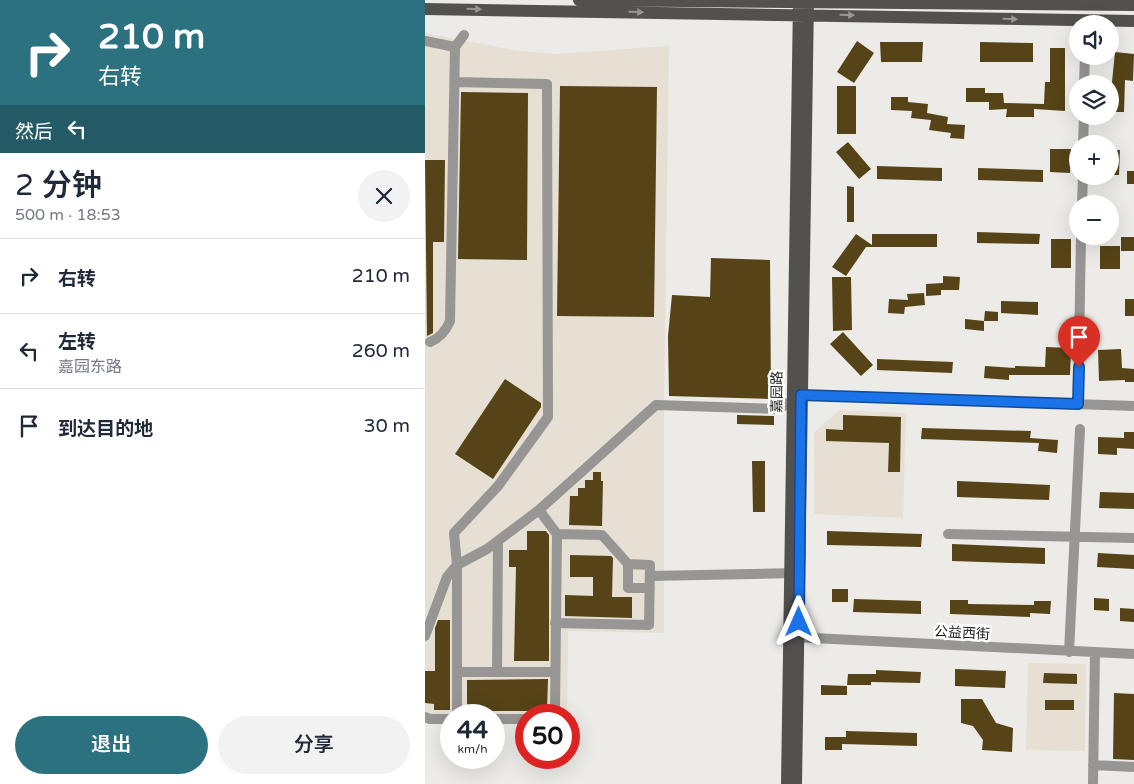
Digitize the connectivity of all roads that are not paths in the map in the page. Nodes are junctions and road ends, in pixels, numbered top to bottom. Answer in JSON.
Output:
{"nodes":[{"id":1,"x":579,"y":0,"type":"edge"},
{"id":2,"x":1087,"y":4,"type":"junction"},
{"id":3,"x":805,"y":5,"type":"edge"},
{"id":4,"x":1134,"y":5,"type":"edge"},
{"id":5,"x":425,"y":8,"type":"edge"},
{"id":6,"x":1086,"y":15,"type":"edge"},
{"id":7,"x":1069,"y":21,"type":"edge"},
{"id":8,"x":1119,"y":21,"type":"edge"},
{"id":9,"x":1134,"y":21,"type":"edge"},
{"id":10,"x":464,"y":35,"type":"dead end"},
{"id":11,"x":425,"y":41,"type":"edge"},
{"id":12,"x":455,"y":47,"type":"junction"},
{"id":13,"x":455,"y":82,"type":"junction"},
{"id":14,"x":1081,"y":245,"type":"edge"},
{"id":15,"x":430,"y":342,"type":"dead end"},
{"id":16,"x":796,"y":398,"type":"junction"},
{"id":17,"x":1078,"y":404,"type":"junction"},
{"id":18,"x":1134,"y":406,"type":"edge"},
{"id":19,"x":1079,"y":428,"type":"dead end"},
{"id":20,"x":539,"y":510,"type":"junction"},
{"id":21,"x":557,"y":534,"type":"junction"},
{"id":22,"x":948,"y":534,"type":"dead end"},
{"id":23,"x":1075,"y":538,"type":"junction"},
{"id":24,"x":1134,"y":538,"type":"edge"},
{"id":25,"x":498,"y":541,"type":"junction"},
{"id":26,"x":628,"y":564,"type":"junction"},
{"id":27,"x":457,"y":566,"type":"junction"},
{"id":28,"x":795,"y":573,"type":"junction"},
{"id":29,"x":650,"y":576,"type":"junction"},
{"id":30,"x":650,"y":588,"type":"junction"},
{"id":31,"x":555,"y":623,"type":"junction"},
{"id":32,"x":425,"y":636,"type":"edge"},
{"id":33,"x":794,"y":637,"type":"junction"},
{"id":34,"x":1069,"y":652,"type":"junction"},
{"id":35,"x":1095,"y":653,"type":"junction"},
{"id":36,"x":1134,"y":654,"type":"edge"},
{"id":37,"x":457,"y":672,"type":"junction"},
{"id":38,"x":497,"y":672,"type":"junction"},
{"id":39,"x":555,"y":672,"type":"junction"},
{"id":40,"x":457,"y":704,"type":"edge"},
{"id":41,"x":555,"y":704,"type":"edge"},
{"id":42,"x":425,"y":717,"type":"edge"},
{"id":43,"x":440,"y":719,"type":"edge"},
{"id":44,"x":1093,"y":765,"type":"junction"},
{"id":45,"x":1134,"y":766,"type":"edge"},
{"id":46,"x":787,"y":784,"type":"edge"},
{"id":47,"x":796,"y":784,"type":"edge"},
{"id":48,"x":1093,"y":784,"type":"edge"}],
"edges":[{"from":1,"to":3,"type":"main road"},
{"from":2,"to":3,"type":"main road"},
{"from":2,"to":4,"type":"main road"},
{"from":2,"to":6,"type":"street"},
{"from":5,"to":3,"type":"main road","one_way":true},
{"from":3,"to":7,"type":"main road","one_way":true},
{"from":3,"to":16,"type":"main road","name":"嘉园路"},
{"from":8,"to":9,"type":"main road"},
{"from":10,"to":12,"type":"street"},
{"from":11,"to":12,"type":"street"},
{"from":12,"to":13,"type":"street"},
{"from":13,"to":15,"type":"street"},
{"from":13,"to":27,"type":"street"},
{"from":14,"to":17,"type":"street"},
{"from":16,"to":17,"type":"street"},
{"from":16,"to":20,"type":"street"},
{"from":16,"to":28,"type":"main road","name":"嘉园路"},
{"from":17,"to":18,"type":"street"},
{"from":19,"to":23,"type":"street"},
{"from":20,"to":21,"type":"street"},
{"from":20,"to":25,"type":"street"},
{"from":21,"to":26,"type":"street"},
{"from":21,"to":31,"type":"street"},
{"from":22,"to":23,"type":"street"},
{"from":23,"to":24,"type":"street"},
{"from":23,"to":34,"type":"street"},
{"from":25,"to":27,"type":"street"},
{"from":25,"to":38,"type":"street"},
{"from":26,"to":29,"type":"street"},
{"from":26,"to":30,"type":"street"},
{"from":27,"to":32,"type":"street"},
{"from":27,"to":37,"type":"street"},
{"from":28,"to":29,"type":"street"},
{"from":28,"to":33,"type":"main road","name":"嘉园路"},
{"from":29,"to":30,"type":"street"},
{"from":30,"to":31,"type":"street"},
{"from":31,"to":39,"type":"street"},
{"from":33,"to":34,"type":"street","name":"公益西街"},
{"from":33,"to":46,"type":"main road","name":"嘉园路"},
{"from":33,"to":47,"type":"main road","name":"嘉园路"},
{"from":34,"to":35,"type":"street","name":"公益西街"},
{"from":35,"to":36,"type":"street","name":"公益西街"},
{"from":35,"to":44,"type":"street"},
{"from":37,"to":38,"type":"street"},
{"from":37,"to":40,"type":"street"},
{"from":38,"to":39,"type":"street"},
{"from":39,"to":41,"type":"street"},
{"from":42,"to":43,"type":"street"},
{"from":44,"to":45,"type":"street"},
{"from":44,"to":48,"type":"street"}]}
